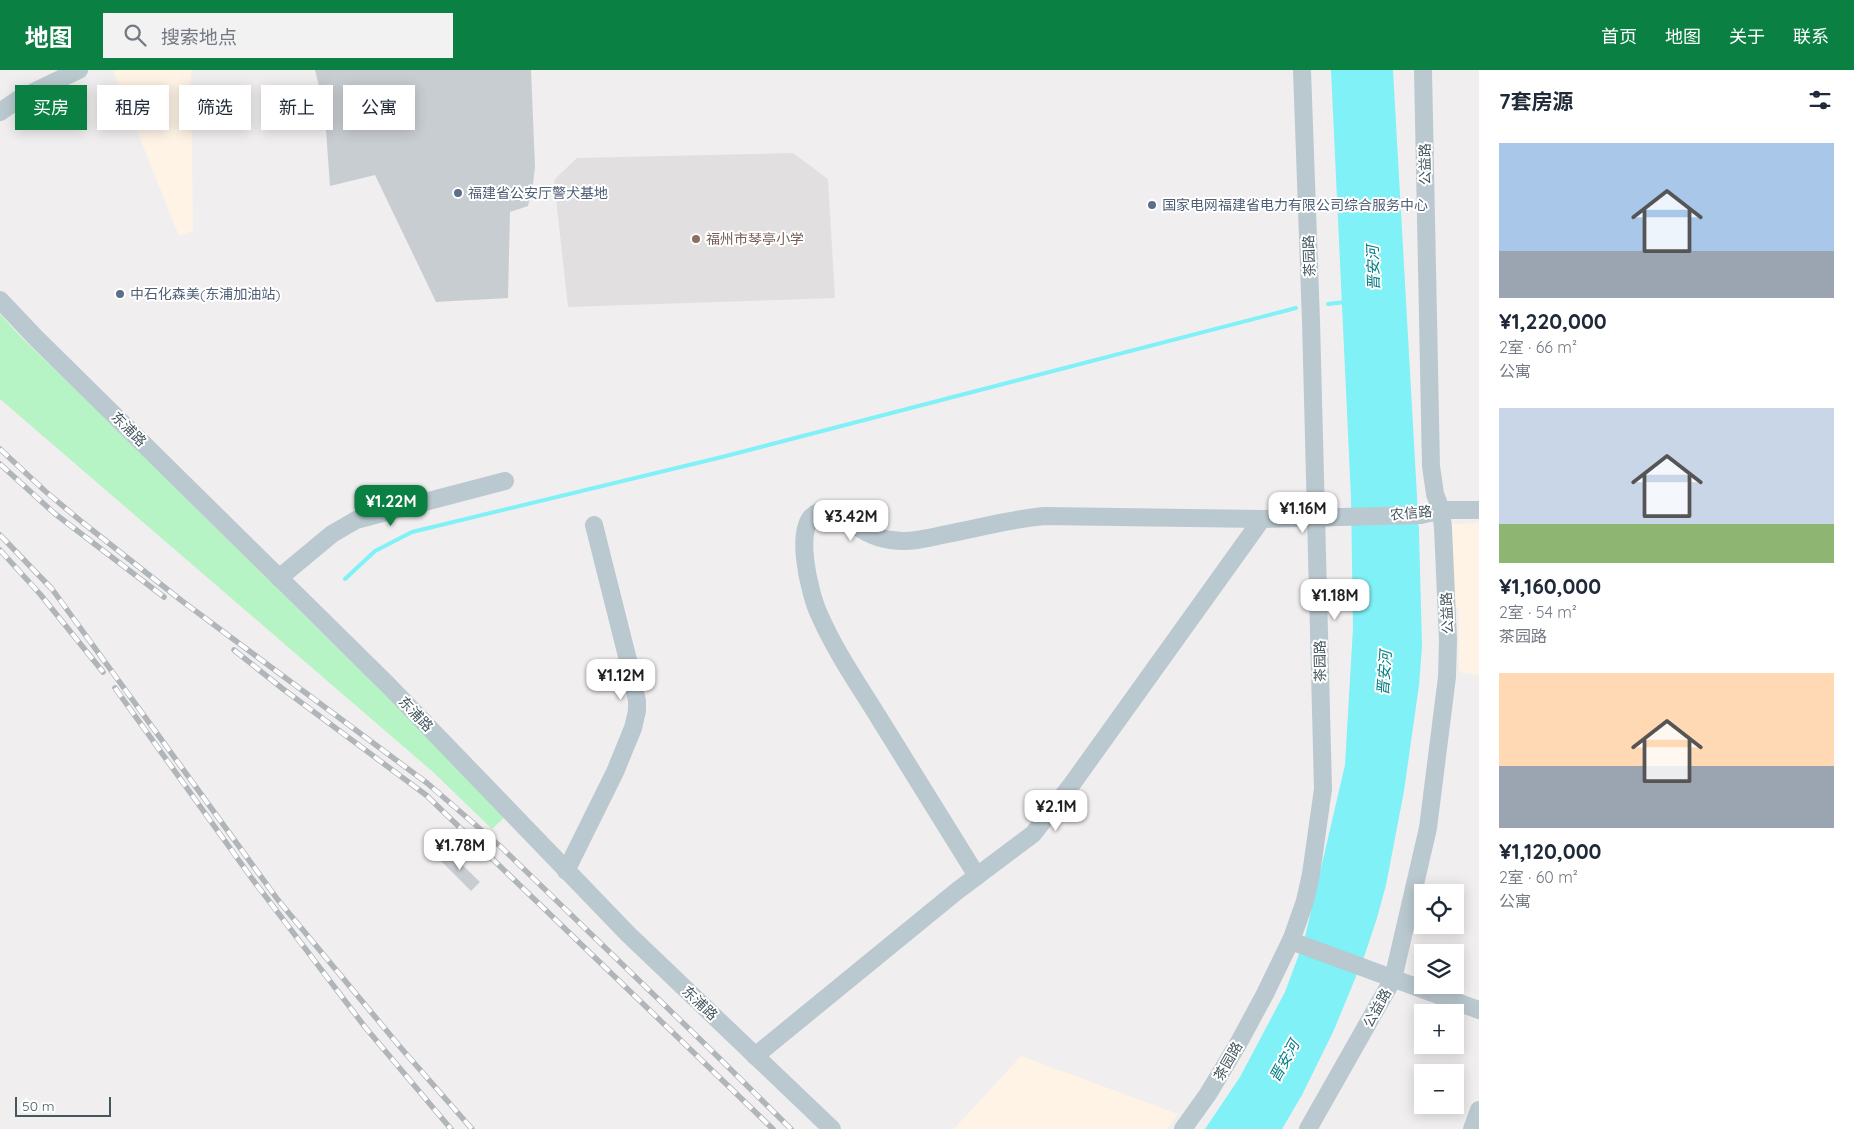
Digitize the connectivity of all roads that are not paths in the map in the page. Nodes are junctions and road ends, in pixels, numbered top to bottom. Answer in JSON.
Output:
{"nodes":[{"id":1,"x":79,"y":70,"type":"edge"},
{"id":2,"x":1302,"y":70,"type":"edge"},
{"id":3,"x":1423,"y":70,"type":"edge"},
{"id":4,"x":0,"y":112,"type":"edge"},
{"id":5,"x":0,"y":300,"type":"edge"},
{"id":6,"x":505,"y":481,"type":"dead end"},
{"id":7,"x":1441,"y":510,"type":"junction"},
{"id":8,"x":1479,"y":510,"type":"edge"},
{"id":9,"x":1316,"y":517,"type":"junction"},
{"id":10,"x":1262,"y":518,"type":"junction"},
{"id":11,"x":594,"y":525,"type":"dead end"},
{"id":12,"x":279,"y":578,"type":"junction"},
{"id":13,"x":566,"y":870,"type":"junction"},
{"id":14,"x":977,"y":876,"type":"junction"},
{"id":15,"x":1291,"y":941,"type":"junction"},
{"id":16,"x":1385,"y":976,"type":"junction"},
{"id":17,"x":1479,"y":1010,"type":"edge"},
{"id":18,"x":755,"y":1056,"type":"junction"},
{"id":19,"x":1479,"y":1110,"type":"edge"},
{"id":20,"x":832,"y":1129,"type":"edge"},
{"id":21,"x":1183,"y":1129,"type":"edge"},
{"id":22,"x":1308,"y":1129,"type":"edge"},
{"id":23,"x":1472,"y":1129,"type":"edge"}],
"edges":[{"from":1,"to":4,"type":"street"},
{"from":2,"to":9,"type":"street","name":"茶园路"},
{"from":3,"to":7,"type":"street","name":"公益路"},
{"from":5,"to":12,"type":"street","name":"东浦路"},
{"from":6,"to":12,"type":"street"},
{"from":7,"to":8,"type":"street","name":"农信路"},
{"from":7,"to":9,"type":"street","name":"农信路"},
{"from":7,"to":16,"type":"street","name":"公益路"},
{"from":9,"to":10,"type":"street","name":"农信路"},
{"from":9,"to":15,"type":"street","name":"茶园路"},
{"from":10,"to":14,"type":"street"},
{"from":10,"to":14,"type":"street","name":"农信路"},
{"from":11,"to":13,"type":"street"},
{"from":12,"to":13,"type":"street","name":"东浦路"},
{"from":13,"to":18,"type":"street","name":"东浦路"},
{"from":14,"to":18,"type":"street"},
{"from":15,"to":16,"type":"street"},
{"from":15,"to":21,"type":"street","name":"茶园路"},
{"from":16,"to":17,"type":"street"},
{"from":16,"to":22,"type":"street","name":"公益路"},
{"from":18,"to":20,"type":"street","name":"东浦路"},
{"from":19,"to":23,"type":"street"}]}
